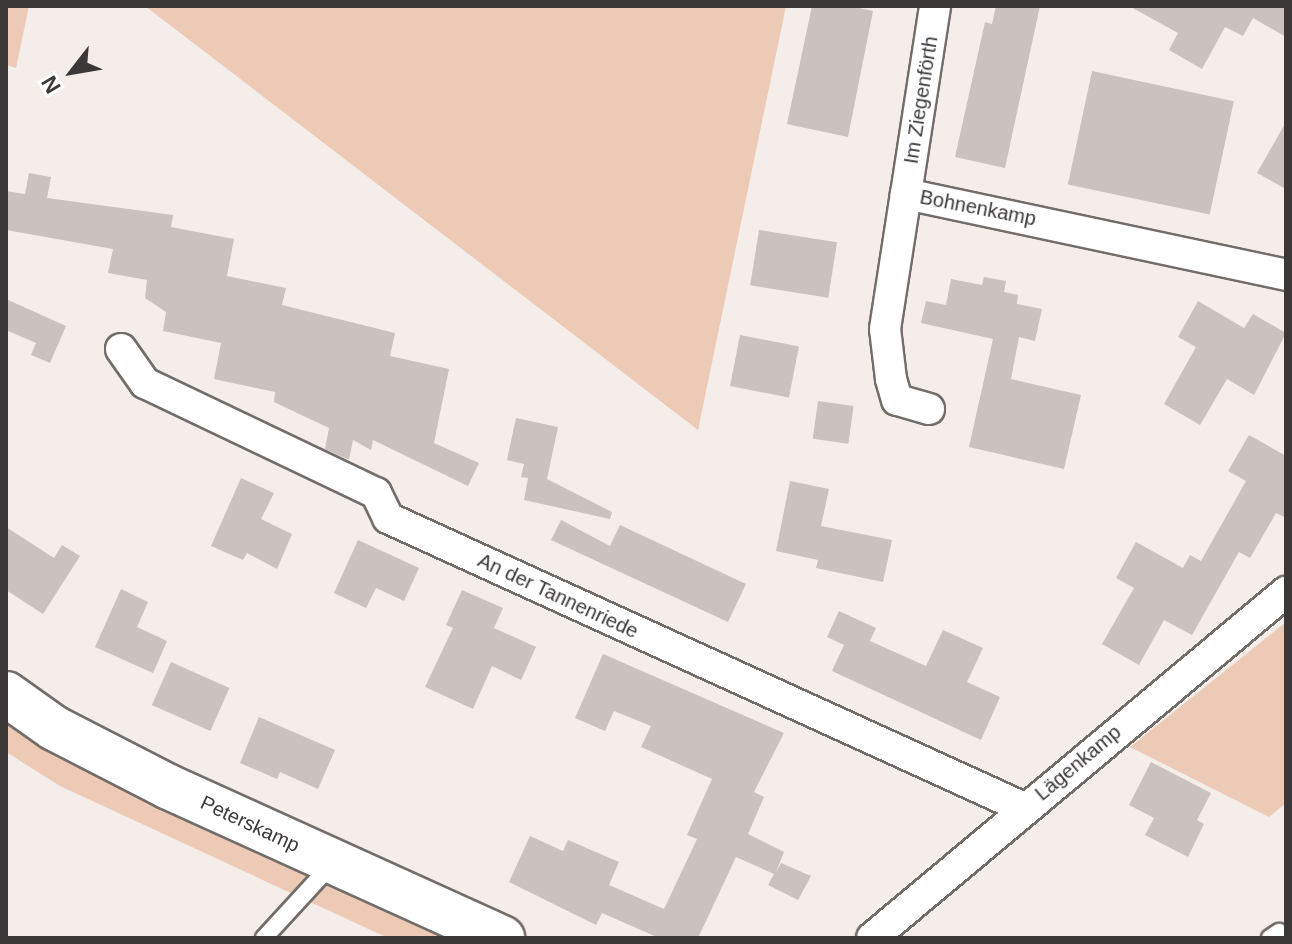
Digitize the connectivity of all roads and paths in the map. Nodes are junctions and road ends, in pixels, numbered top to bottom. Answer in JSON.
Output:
{"nodes":[{"id":1,"x":935,"y":6,"type":"edge"},
{"id":2,"x":906,"y":194,"type":"junction"},
{"id":3,"x":1286,"y":275,"type":"edge"},
{"id":4,"x":121,"y":349,"type":"dead end"},
{"id":5,"x":929,"y":409,"type":"dead end"},
{"id":6,"x":1286,"y":592,"type":"edge"},
{"id":7,"x":6,"y":694,"type":"edge"},
{"id":8,"x":1024,"y":808,"type":"junction"},
{"id":9,"x":333,"y":862,"type":"junction"},
{"id":10,"x":264,"y":938,"type":"edge"},
{"id":11,"x":502,"y":938,"type":"edge"},
{"id":12,"x":872,"y":938,"type":"edge"}],
"edges":[{"from":1,"to":2,"type":"street","name":"Im Ziegenförth"},
{"from":2,"to":3,"type":"street","name":"Bohnenkamp"},
{"from":2,"to":5,"type":"street","name":"Bohnenkamp"},
{"from":4,"to":8,"type":"street","name":"An der Tannenriede"},
{"from":6,"to":8,"type":"street","name":"Lägenkamp"},
{"from":7,"to":9,"type":"street","name":"Peterskamp"},
{"from":8,"to":12,"type":"street","name":"Lägenkamp"},
{"from":9,"to":10,"type":"lane"},
{"from":9,"to":11,"type":"street","name":"Peterskamp"}]}
